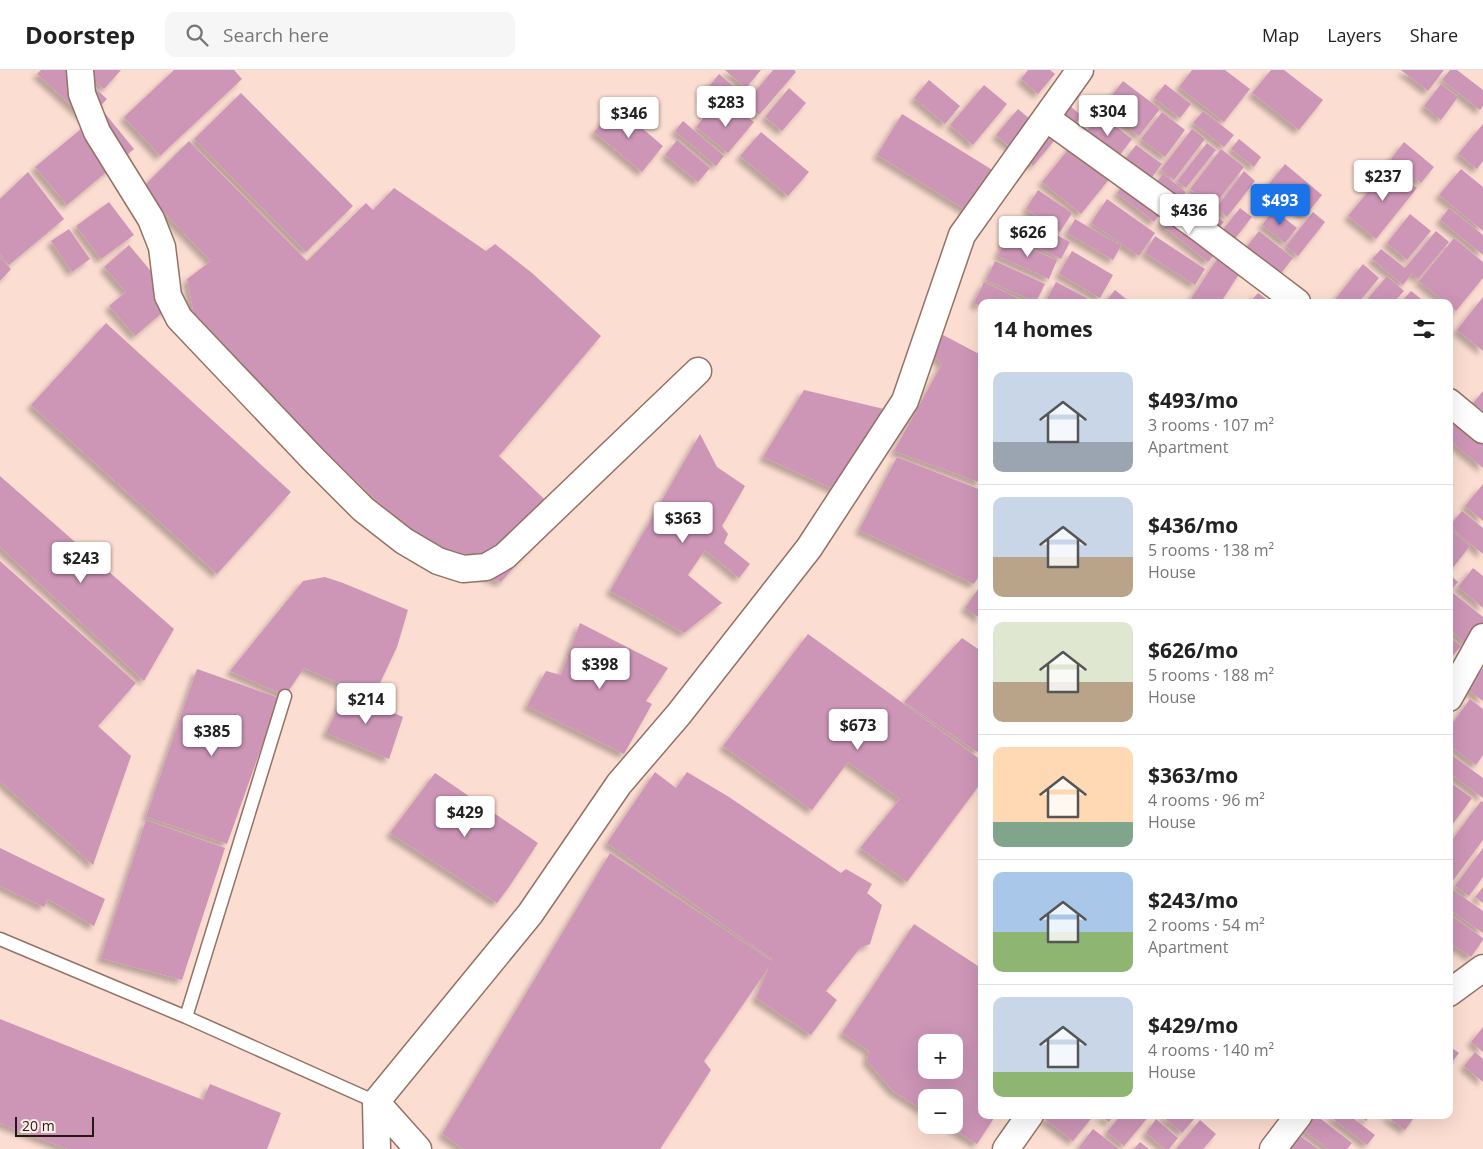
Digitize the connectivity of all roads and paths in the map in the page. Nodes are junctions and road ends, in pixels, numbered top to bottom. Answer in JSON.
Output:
{"nodes":[{"id":1,"x":80,"y":70,"type":"edge"},
{"id":2,"x":1080,"y":70,"type":"edge"},
{"id":3,"x":1046,"y":118,"type":"junction"},
{"id":4,"x":1293,"y":299,"type":"edge"},
{"id":5,"x":698,"y":371,"type":"dead end"},
{"id":6,"x":1453,"y":405,"type":"edge"},
{"id":7,"x":1483,"y":430,"type":"edge"},
{"id":8,"x":1483,"y":637,"type":"edge"},
{"id":9,"x":1453,"y":691,"type":"edge"},
{"id":10,"x":285,"y":696,"type":"dead end"},
{"id":11,"x":0,"y":938,"type":"edge"},
{"id":12,"x":1483,"y":968,"type":"edge"},
{"id":13,"x":1453,"y":990,"type":"edge"},
{"id":14,"x":186,"y":1017,"type":"junction"},
{"id":15,"x":376,"y":1102,"type":"junction"},
{"id":16,"x":1027,"y":1119,"type":"edge"},
{"id":17,"x":1295,"y":1119,"type":"edge"},
{"id":18,"x":377,"y":1149,"type":"edge"},
{"id":19,"x":418,"y":1149,"type":"edge"},
{"id":20,"x":1006,"y":1149,"type":"edge"},
{"id":21,"x":1273,"y":1149,"type":"edge"}],
"edges":[{"from":1,"to":5,"type":"street"},
{"from":2,"to":3,"type":"street"},
{"from":3,"to":4,"type":"street"},
{"from":3,"to":15,"type":"street"},
{"from":6,"to":7,"type":"street"},
{"from":8,"to":9,"type":"street"},
{"from":10,"to":14,"type":"lane"},
{"from":11,"to":14,"type":"lane"},
{"from":12,"to":13,"type":"street"},
{"from":14,"to":15,"type":"lane"},
{"from":15,"to":18,"type":"street"},
{"from":15,"to":19,"type":"street"},
{"from":16,"to":20,"type":"street"},
{"from":17,"to":21,"type":"street"}]}
